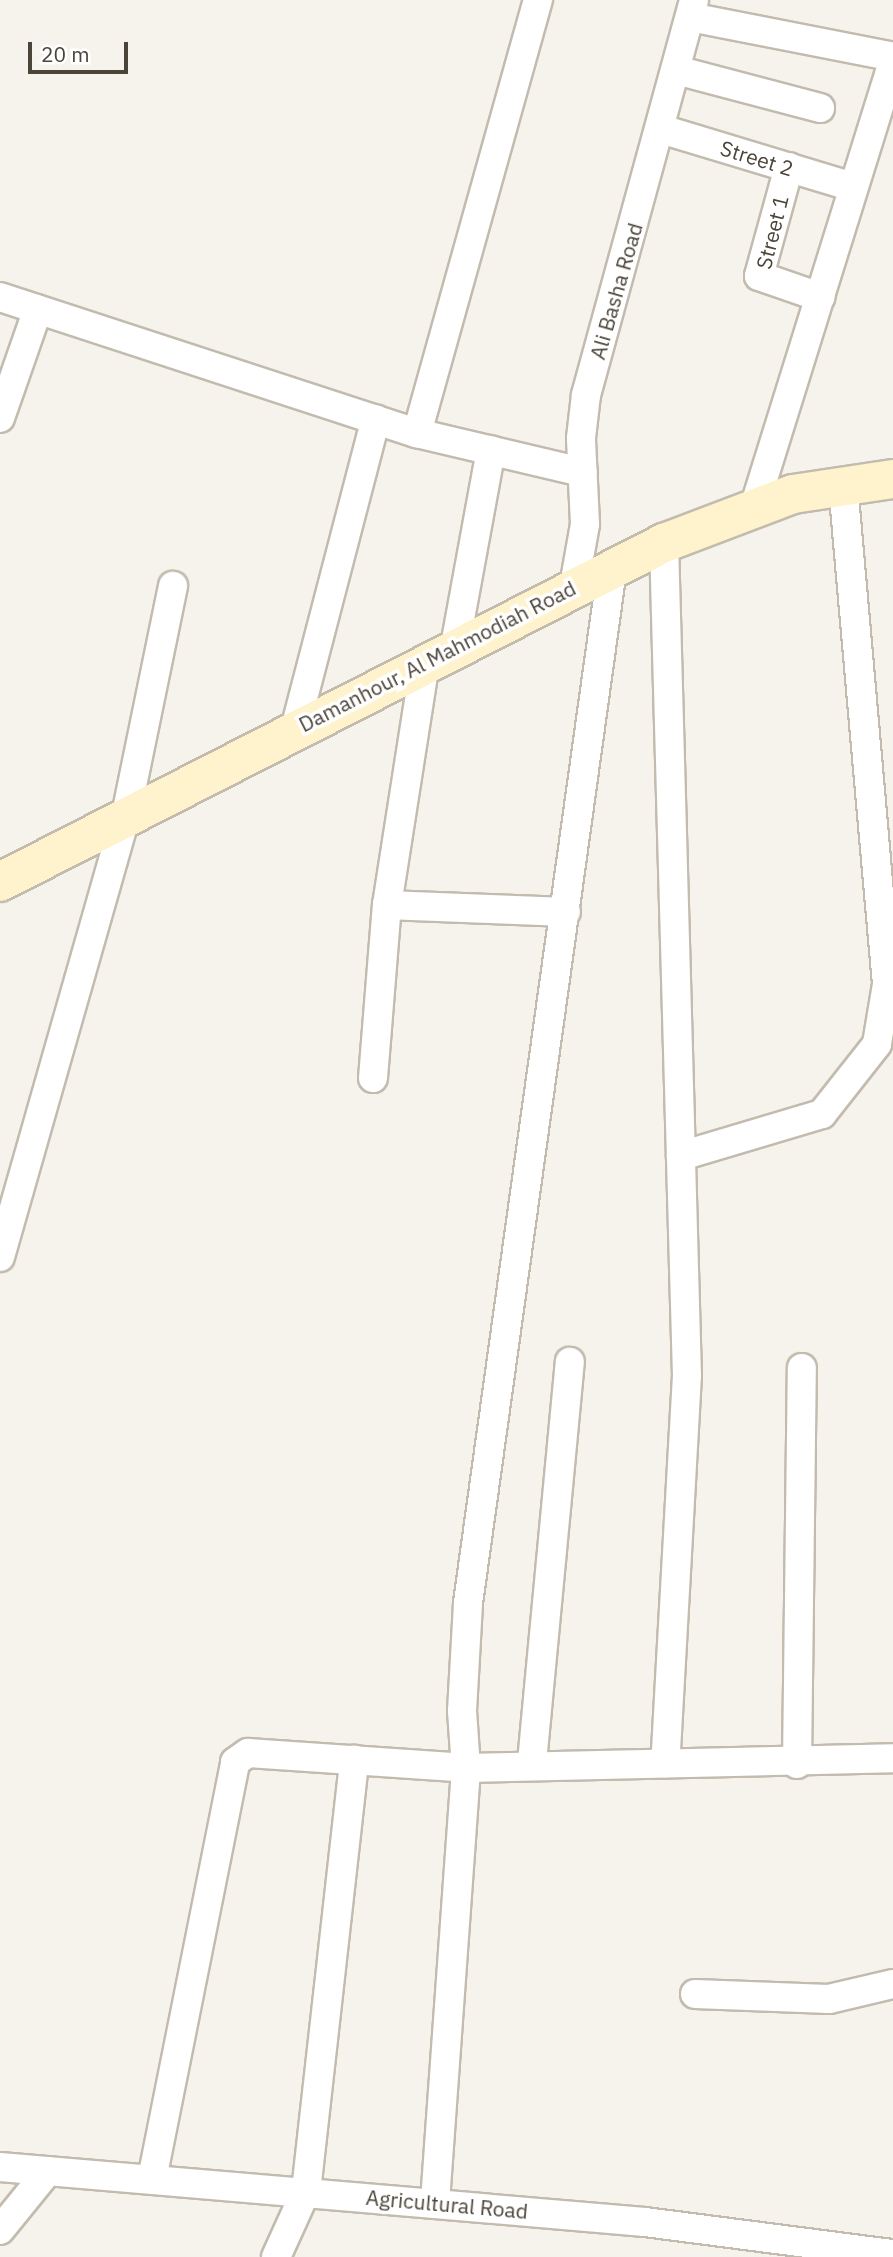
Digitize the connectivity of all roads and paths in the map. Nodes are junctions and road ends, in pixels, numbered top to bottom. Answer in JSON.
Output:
{"nodes":[{"id":1,"x":538,"y":0,"type":"edge"},
{"id":2,"x":692,"y":8,"type":"edge"},
{"id":3,"x":893,"y":59,"type":"edge"},
{"id":4,"x":676,"y":70,"type":"junction"},
{"id":5,"x":820,"y":108,"type":"dead end"},
{"id":6,"x":661,"y":129,"type":"junction"},
{"id":7,"x":789,"y":167,"type":"junction"},
{"id":8,"x":853,"y":187,"type":"junction"},
{"id":9,"x":0,"y":297,"type":"edge"},
{"id":10,"x":820,"y":297,"type":"junction"},
{"id":11,"x":38,"y":309,"type":"junction"},
{"id":12,"x":0,"y":418,"type":"edge"},
{"id":13,"x":376,"y":419,"type":"junction"},
{"id":14,"x":417,"y":433,"type":"junction"},
{"id":15,"x":491,"y":450,"type":"junction"},
{"id":16,"x":582,"y":472,"type":"junction"},
{"id":17,"x":893,"y":480,"type":"edge"},
{"id":18,"x":843,"y":485,"type":"junction"},
{"id":19,"x":754,"y":508,"type":"junction"},
{"id":20,"x":664,"y":542,"type":"junction"},
{"id":21,"x":612,"y":569,"type":"junction"},
{"id":22,"x":173,"y":586,"type":"dead end"},
{"id":23,"x":574,"y":586,"type":"junction"},
{"id":24,"x":440,"y":654,"type":"junction"},
{"id":25,"x":295,"y":729,"type":"junction"},
{"id":26,"x":126,"y":815,"type":"junction"},
{"id":27,"x":0,"y":882,"type":"edge"},
{"id":28,"x":387,"y":905,"type":"junction"},
{"id":29,"x":566,"y":912,"type":"junction"},
{"id":30,"x":373,"y":1078,"type":"dead end"},
{"id":31,"x":681,"y":1156,"type":"junction"},
{"id":32,"x":0,"y":1257,"type":"edge"},
{"id":33,"x":570,"y":1362,"type":"dead end"},
{"id":34,"x":802,"y":1368,"type":"dead end"},
{"id":35,"x":893,"y":1758,"type":"edge"},
{"id":36,"x":354,"y":1760,"type":"junction"},
{"id":37,"x":532,"y":1762,"type":"junction"},
{"id":38,"x":665,"y":1763,"type":"junction"},
{"id":39,"x":797,"y":1764,"type":"junction"},
{"id":40,"x":467,"y":1768,"type":"junction"},
{"id":41,"x":893,"y":1984,"type":"edge"},
{"id":42,"x":695,"y":1994,"type":"dead end"},
{"id":43,"x":0,"y":2168,"type":"edge"},
{"id":44,"x":48,"y":2171,"type":"junction"},
{"id":45,"x":152,"y":2179,"type":"junction"},
{"id":46,"x":306,"y":2190,"type":"junction"},
{"id":47,"x":435,"y":2202,"type":"junction"},
{"id":48,"x":0,"y":2230,"type":"edge"},
{"id":49,"x":893,"y":2254,"type":"edge"},
{"id":50,"x":276,"y":2257,"type":"edge"}],
"edges":[{"from":1,"to":14,"type":"street"},
{"from":2,"to":3,"type":"street"},
{"from":2,"to":4,"type":"street","name":"Ali Basha Road"},
{"from":3,"to":8,"type":"street"},
{"from":4,"to":5,"type":"street"},
{"from":4,"to":6,"type":"street","name":"Ali Basha Road"},
{"from":6,"to":7,"type":"street","name":"Street 2"},
{"from":6,"to":16,"type":"street","name":"Ali Basha Road"},
{"from":7,"to":8,"type":"street","name":"Street 2"},
{"from":7,"to":10,"type":"street","name":"Street 1"},
{"from":8,"to":10,"type":"street"},
{"from":9,"to":11,"type":"street"},
{"from":10,"to":19,"type":"street"},
{"from":11,"to":12,"type":"street"},
{"from":11,"to":13,"type":"street"},
{"from":13,"to":14,"type":"street"},
{"from":13,"to":25,"type":"street"},
{"from":14,"to":15,"type":"street"},
{"from":15,"to":16,"type":"street"},
{"from":15,"to":24,"type":"street"},
{"from":16,"to":23,"type":"street","name":"Ali Basha Road"},
{"from":17,"to":18,"type":"main road","name":"Damanhour, Al Mahmodiah Road"},
{"from":18,"to":19,"type":"main road","name":"Damanhour, Al Mahmodiah Road"},
{"from":18,"to":31,"type":"street"},
{"from":19,"to":20,"type":"main road","name":"Damanhour, Al Mahmodiah Road"},
{"from":20,"to":21,"type":"main road","name":"Damanhour, Al Mahmodiah Road"},
{"from":20,"to":31,"type":"street"},
{"from":21,"to":23,"type":"main road","name":"Damanhour, Al Mahmodiah Road"},
{"from":21,"to":29,"type":"street"},
{"from":22,"to":26,"type":"street"},
{"from":23,"to":24,"type":"main road","name":"Damanhour, Al Mahmodiah Road"},
{"from":24,"to":25,"type":"main road","name":"Damanhour, Al Mahmodiah Road"},
{"from":24,"to":28,"type":"street"},
{"from":25,"to":26,"type":"main road","name":"Damanhour, Al Mahmodiah Road"},
{"from":26,"to":27,"type":"main road","name":"Damanhour, Al Mahmodiah Road"},
{"from":26,"to":32,"type":"street"},
{"from":28,"to":29,"type":"street"},
{"from":28,"to":30,"type":"street"},
{"from":29,"to":40,"type":"street"},
{"from":31,"to":38,"type":"street"},
{"from":33,"to":37,"type":"street"},
{"from":34,"to":39,"type":"street"},
{"from":35,"to":39,"type":"street"},
{"from":36,"to":40,"type":"street"},
{"from":36,"to":45,"type":"street"},
{"from":36,"to":46,"type":"street"},
{"from":37,"to":38,"type":"street"},
{"from":37,"to":40,"type":"street"},
{"from":38,"to":39,"type":"street"},
{"from":40,"to":47,"type":"street"},
{"from":41,"to":42,"type":"street"},
{"from":43,"to":44,"type":"street","name":"Agricultural Road"},
{"from":44,"to":45,"type":"street","name":"Agricultural Road"},
{"from":44,"to":48,"type":"street"},
{"from":45,"to":46,"type":"street","name":"Agricultural Road"},
{"from":46,"to":47,"type":"street","name":"Agricultural Road"},
{"from":46,"to":50,"type":"street"},
{"from":47,"to":49,"type":"street","name":"Agricultural Road"}]}
